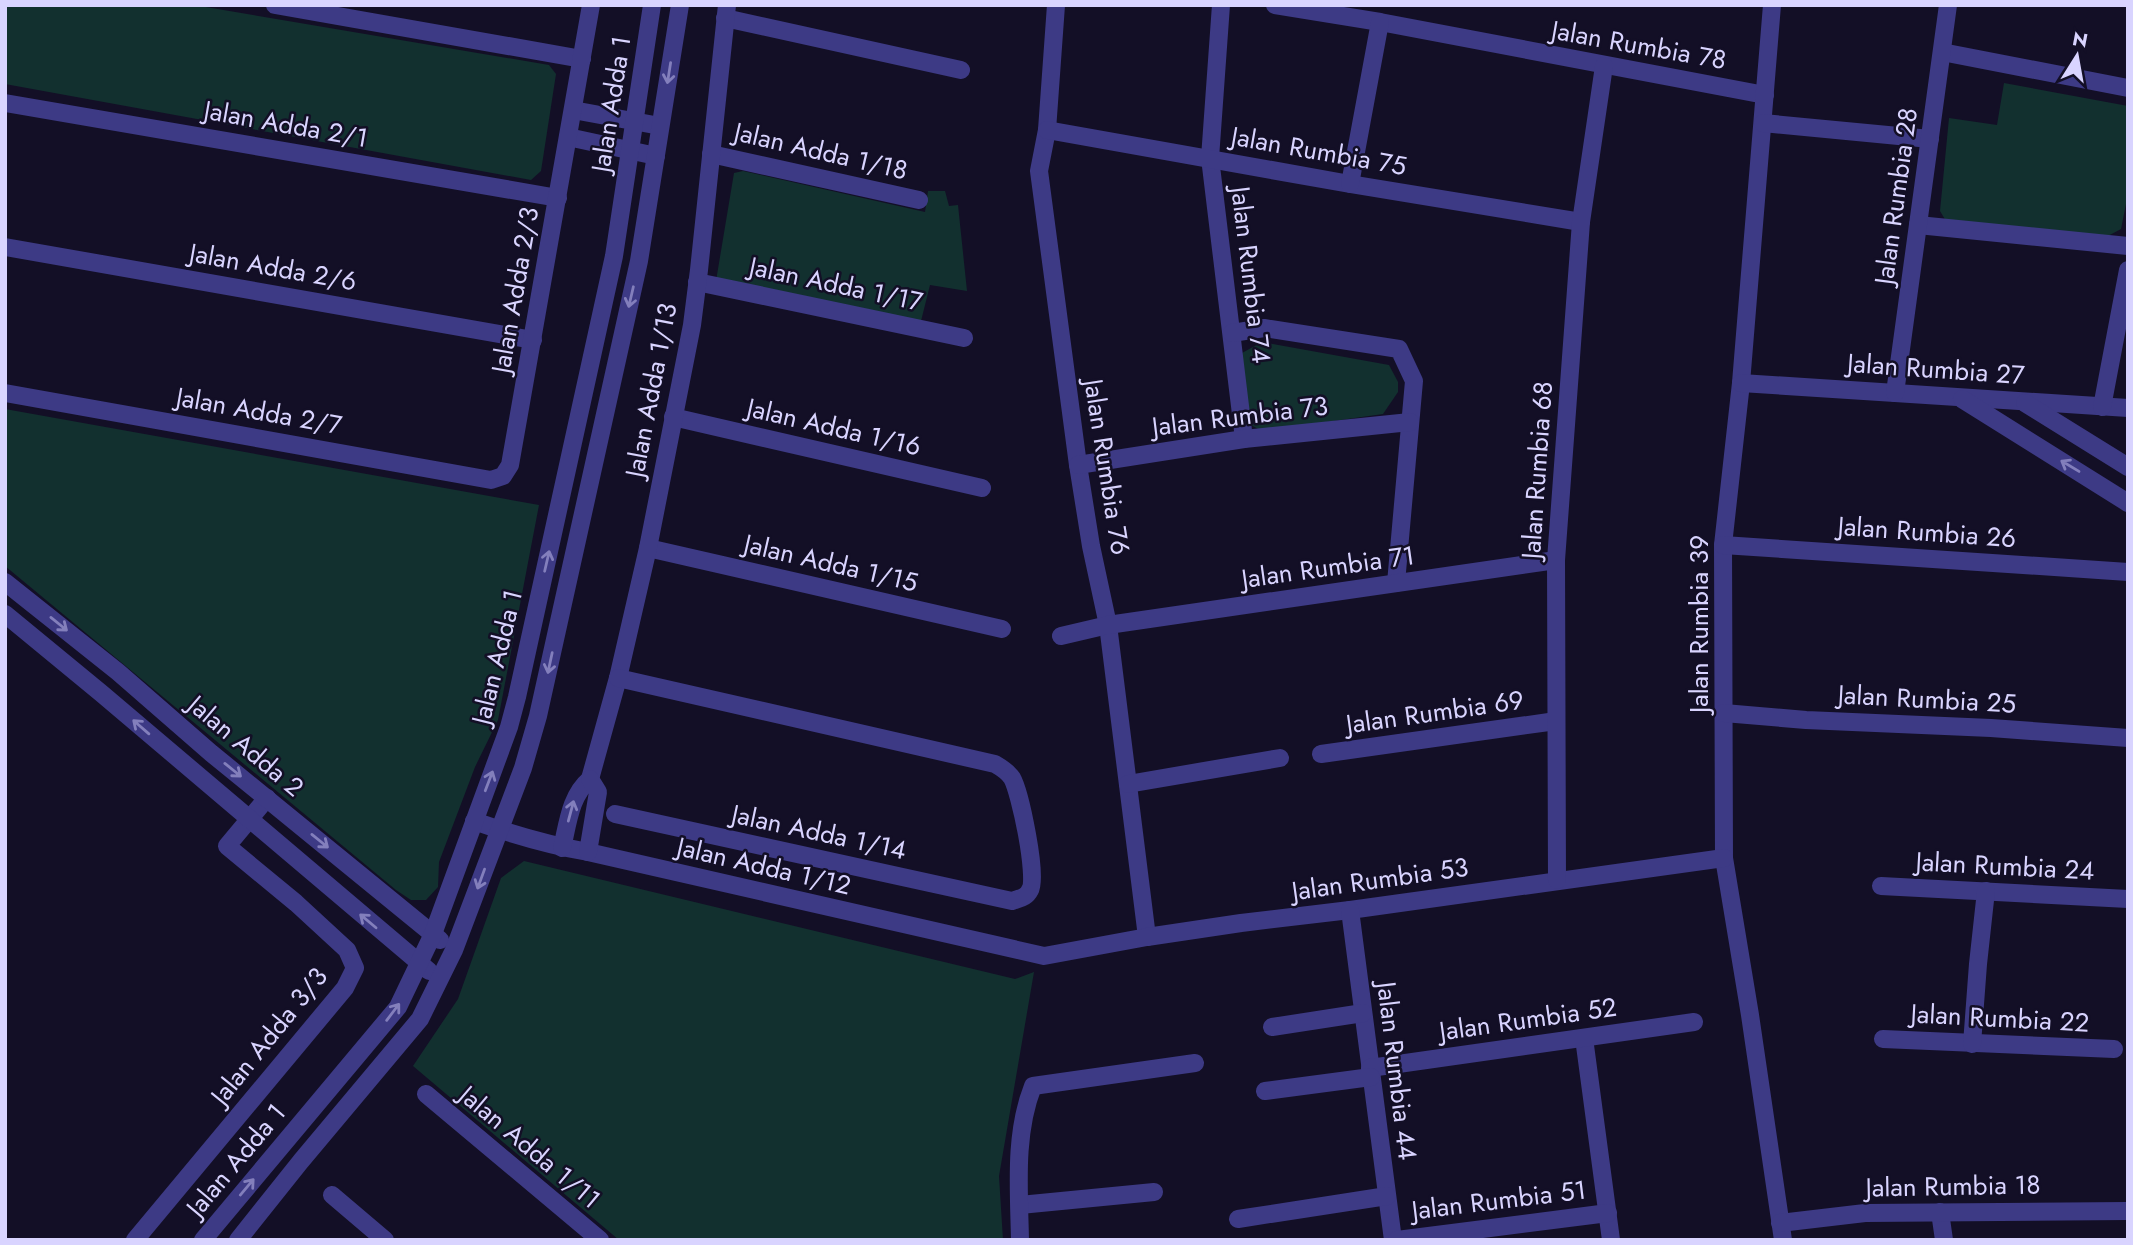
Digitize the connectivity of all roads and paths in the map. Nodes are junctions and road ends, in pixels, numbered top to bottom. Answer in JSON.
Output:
{"nodes":[{"id":1,"x":275,"y":5,"type":"edge"},
{"id":2,"x":591,"y":5,"type":"edge"},
{"id":3,"x":652,"y":5,"type":"edge"},
{"id":4,"x":680,"y":5,"type":"edge"},
{"id":5,"x":1056,"y":5,"type":"edge"},
{"id":6,"x":1221,"y":5,"type":"edge"},
{"id":7,"x":1275,"y":5,"type":"edge"},
{"id":8,"x":1772,"y":5,"type":"edge"},
{"id":9,"x":1948,"y":5,"type":"edge"},
{"id":10,"x":726,"y":12,"type":"edge"},
{"id":11,"x":1380,"y":22,"type":"junction"},
{"id":12,"x":1942,"y":52,"type":"junction"},
{"id":13,"x":582,"y":59,"type":"junction"},
{"id":14,"x":1604,"y":66,"type":"junction"},
{"id":15,"x":961,"y":70,"type":"dead end"},
{"id":16,"x":2128,"y":88,"type":"edge"},
{"id":17,"x":1765,"y":95,"type":"junction"},
{"id":18,"x":5,"y":103,"type":"edge"},
{"id":19,"x":573,"y":110,"type":"junction"},
{"id":20,"x":635,"y":122,"type":"junction"},
{"id":21,"x":1763,"y":123,"type":"junction"},
{"id":22,"x":660,"y":126,"type":"junction"},
{"id":23,"x":1047,"y":130,"type":"junction"},
{"id":24,"x":568,"y":137,"type":"junction"},
{"id":25,"x":1930,"y":139,"type":"junction"},
{"id":26,"x":630,"y":150,"type":"junction"},
{"id":27,"x":710,"y":154,"type":"junction"},
{"id":28,"x":656,"y":156,"type":"junction"},
{"id":29,"x":1210,"y":158,"type":"junction"},
{"id":30,"x":1350,"y":184,"type":"junction"},
{"id":31,"x":558,"y":198,"type":"junction"},
{"id":32,"x":919,"y":200,"type":"dead end"},
{"id":33,"x":1581,"y":222,"type":"junction"},
{"id":34,"x":1918,"y":225,"type":"junction"},
{"id":35,"x":2128,"y":246,"type":"edge"},
{"id":36,"x":5,"y":247,"type":"edge"},
{"id":37,"x":2128,"y":270,"type":"edge"},
{"id":38,"x":697,"y":282,"type":"junction"},
{"id":39,"x":1232,"y":333,"type":"junction"},
{"id":40,"x":964,"y":338,"type":"dead end"},
{"id":41,"x":533,"y":340,"type":"junction"},
{"id":42,"x":1741,"y":383,"type":"junction"},
{"id":43,"x":5,"y":393,"type":"edge"},
{"id":44,"x":1895,"y":393,"type":"junction"},
{"id":45,"x":1959,"y":397,"type":"junction"},
{"id":46,"x":2022,"y":401,"type":"junction"},
{"id":47,"x":2102,"y":407,"type":"junction"},
{"id":48,"x":2128,"y":408,"type":"edge"},
{"id":49,"x":673,"y":417,"type":"junction"},
{"id":50,"x":1410,"y":422,"type":"junction"},
{"id":51,"x":1244,"y":439,"type":"junction"},
{"id":52,"x":1078,"y":465,"type":"junction"},
{"id":53,"x":2127,"y":466,"type":"edge"},
{"id":54,"x":502,"y":476,"type":"joint"},
{"id":55,"x":982,"y":488,"type":"dead end"},
{"id":56,"x":2108,"y":490,"type":"junction"},
{"id":57,"x":2128,"y":503,"type":"edge"},
{"id":58,"x":1723,"y":545,"type":"junction"},
{"id":59,"x":648,"y":548,"type":"junction"},
{"id":60,"x":1556,"y":560,"type":"junction"},
{"id":61,"x":2128,"y":572,"type":"edge"},
{"id":62,"x":5,"y":582,"type":"edge"},
{"id":63,"x":1396,"y":583,"type":"junction"},
{"id":64,"x":5,"y":614,"type":"edge"},
{"id":65,"x":1108,"y":625,"type":"junction"},
{"id":66,"x":1002,"y":629,"type":"dead end"},
{"id":67,"x":1061,"y":636,"type":"dead end"},
{"id":68,"x":618,"y":678,"type":"junction"},
{"id":69,"x":1724,"y":713,"type":"junction"},
{"id":70,"x":1556,"y":721,"type":"junction"},
{"id":71,"x":2128,"y":738,"type":"edge"},
{"id":72,"x":1321,"y":754,"type":"dead end"},
{"id":73,"x":1280,"y":758,"type":"dead end"},
{"id":74,"x":590,"y":779,"type":"junction"},
{"id":75,"x":1128,"y":785,"type":"junction"},
{"id":76,"x":267,"y":797,"type":"junction"},
{"id":77,"x":615,"y":814,"type":"dead end"},
{"id":78,"x":249,"y":820,"type":"junction"},
{"id":79,"x":474,"y":821,"type":"junction"},
{"id":80,"x":499,"y":830,"type":"junction"},
{"id":81,"x":562,"y":848,"type":"junction"},
{"id":82,"x":588,"y":852,"type":"junction"},
{"id":83,"x":1724,"y":858,"type":"junction"},
{"id":84,"x":1558,"y":880,"type":"junction"},
{"id":85,"x":1881,"y":886,"type":"dead end"},
{"id":86,"x":1986,"y":891,"type":"junction"},
{"id":87,"x":2128,"y":899,"type":"edge"},
{"id":88,"x":1350,"y":910,"type":"junction"},
{"id":89,"x":433,"y":934,"type":"junction"},
{"id":90,"x":1147,"y":937,"type":"junction"},
{"id":91,"x":454,"y":950,"type":"junction"},
{"id":92,"x":1044,"y":956,"type":"joint"},
{"id":93,"x":420,"y":964,"type":"junction"},
{"id":94,"x":440,"y":979,"type":"junction"},
{"id":95,"x":1363,"y":1013,"type":"junction"},
{"id":96,"x":1694,"y":1022,"type":"dead end"},
{"id":97,"x":1272,"y":1027,"type":"dead end"},
{"id":98,"x":1584,"y":1038,"type":"junction"},
{"id":99,"x":1883,"y":1039,"type":"dead end"},
{"id":100,"x":1972,"y":1044,"type":"junction"},
{"id":101,"x":2113,"y":1049,"type":"dead end"},
{"id":102,"x":1195,"y":1063,"type":"dead end"},
{"id":103,"x":1371,"y":1072,"type":"junction"},
{"id":104,"x":1265,"y":1091,"type":"dead end"},
{"id":105,"x":426,"y":1094,"type":"dead end"},
{"id":106,"x":1154,"y":1192,"type":"dead end"},
{"id":107,"x":332,"y":1195,"type":"dead end"},
{"id":108,"x":1387,"y":1196,"type":"junction"},
{"id":109,"x":1020,"y":1205,"type":"junction"},
{"id":110,"x":2128,"y":1211,"type":"edge"},
{"id":111,"x":1940,"y":1212,"type":"junction"},
{"id":112,"x":1608,"y":1213,"type":"junction"},
{"id":113,"x":1238,"y":1219,"type":"dead end"},
{"id":114,"x":1781,"y":1231,"type":"edge"},
{"id":115,"x":135,"y":1240,"type":"edge"},
{"id":116,"x":204,"y":1240,"type":"edge"},
{"id":117,"x":238,"y":1240,"type":"edge"},
{"id":118,"x":385,"y":1240,"type":"edge"},
{"id":119,"x":600,"y":1240,"type":"edge"},
{"id":120,"x":1020,"y":1240,"type":"edge"},
{"id":121,"x":1395,"y":1240,"type":"edge"},
{"id":122,"x":1611,"y":1240,"type":"edge"},
{"id":123,"x":1944,"y":1240,"type":"edge"}],
"edges":[{"from":1,"to":13,"type":"street"},
{"from":2,"to":13,"type":"street"},
{"from":3,"to":20,"type":"street","name":"Jalan Adda 1"},
{"from":4,"to":22,"type":"street","name":"Jalan Adda 1","one_way":true},
{"from":5,"to":23,"type":"street","name":"Jalan Rumbia 76"},
{"from":6,"to":29,"type":"street","name":"Jalan Rumbia 74"},
{"from":7,"to":11,"type":"street","name":"Jalan Rumbia 78"},
{"from":8,"to":17,"type":"street","name":"Jalan Rumbia 39"},
{"from":9,"to":12,"type":"street","name":"Jalan Rumbia 28"},
{"from":10,"to":15,"type":"street"},
{"from":10,"to":27,"type":"street","name":"Jalan Adda 1/13"},
{"from":11,"to":14,"type":"street","name":"Jalan Rumbia 78"},
{"from":11,"to":30,"type":"street"},
{"from":12,"to":16,"type":"street"},
{"from":12,"to":25,"type":"street","name":"Jalan Rumbia 28"},
{"from":13,"to":19,"type":"street","name":"Jalan Adda 2/3"},
{"from":14,"to":17,"type":"street","name":"Jalan Rumbia 78"},
{"from":14,"to":33,"type":"street","name":"Jalan Rumbia 68"},
{"from":17,"to":21,"type":"street","name":"Jalan Rumbia 39"},
{"from":18,"to":31,"type":"street","name":"Jalan Adda 2/1"},
{"from":19,"to":20,"type":"street"},
{"from":19,"to":24,"type":"street","name":"Jalan Adda 2/3"},
{"from":20,"to":22,"type":"street"},
{"from":20,"to":26,"type":"street","name":"Jalan Adda 1"},
{"from":21,"to":25,"type":"street"},
{"from":21,"to":42,"type":"street","name":"Jalan Rumbia 39"},
{"from":22,"to":28,"type":"street","name":"Jalan Adda 1"},
{"from":23,"to":29,"type":"street","name":"Jalan Rumbia 75"},
{"from":23,"to":52,"type":"street","name":"Jalan Rumbia 76"},
{"from":24,"to":26,"type":"street"},
{"from":24,"to":31,"type":"street","name":"Jalan Adda 2/3"},
{"from":25,"to":34,"type":"street","name":"Jalan Rumbia 28"},
{"from":26,"to":28,"type":"street"},
{"from":79,"to":26,"type":"street","name":"Jalan Adda 1","one_way":true},
{"from":27,"to":32,"type":"street","name":"Jalan Adda 1/18"},
{"from":27,"to":38,"type":"street","name":"Jalan Adda 1/13"},
{"from":28,"to":80,"type":"street","name":"Jalan Adda 1","one_way":true},
{"from":29,"to":30,"type":"street","name":"Jalan Rumbia 75"},
{"from":29,"to":39,"type":"street","name":"Jalan Rumbia 74"},
{"from":30,"to":33,"type":"street","name":"Jalan Rumbia 75"},
{"from":31,"to":41,"type":"street","name":"Jalan Adda 2/3"},
{"from":33,"to":60,"type":"street","name":"Jalan Rumbia 68"},
{"from":34,"to":35,"type":"street"},
{"from":34,"to":44,"type":"street","name":"Jalan Rumbia 28"},
{"from":36,"to":41,"type":"street","name":"Jalan Adda 2/6"},
{"from":37,"to":47,"type":"street"},
{"from":38,"to":40,"type":"street","name":"Jalan Adda 1/17"},
{"from":38,"to":49,"type":"street","name":"Jalan Adda 1/13"},
{"from":39,"to":50,"type":"street"},
{"from":39,"to":51,"type":"street","name":"Jalan Rumbia 74"},
{"from":41,"to":54,"type":"street","name":"Jalan Adda 2/3"},
{"from":42,"to":44,"type":"street","name":"Jalan Rumbia 27"},
{"from":42,"to":58,"type":"street","name":"Jalan Rumbia 39"},
{"from":43,"to":54,"type":"street","name":"Jalan Adda 2/7"},
{"from":44,"to":45,"type":"street","name":"Jalan Rumbia 27"},
{"from":45,"to":46,"type":"street","name":"Jalan Rumbia 27"},
{"from":56,"to":45,"type":"street","one_way":true},
{"from":46,"to":47,"type":"street","name":"Jalan Rumbia 27"},
{"from":46,"to":53,"type":"street"},
{"from":47,"to":48,"type":"street","name":"Jalan Rumbia 27"},
{"from":49,"to":55,"type":"street","name":"Jalan Adda 1/16"},
{"from":49,"to":59,"type":"street","name":"Jalan Adda 1/13"},
{"from":50,"to":51,"type":"street","name":"Jalan Rumbia 73"},
{"from":50,"to":63,"type":"street"},
{"from":51,"to":52,"type":"street","name":"Jalan Rumbia 73"},
{"from":52,"to":65,"type":"street","name":"Jalan Rumbia 76"},
{"from":53,"to":56,"type":"street"},
{"from":56,"to":57,"type":"street"},
{"from":58,"to":61,"type":"street","name":"Jalan Rumbia 26"},
{"from":58,"to":69,"type":"street","name":"Jalan Rumbia 39"},
{"from":59,"to":66,"type":"street","name":"Jalan Adda 1/15"},
{"from":59,"to":68,"type":"street","name":"Jalan Adda 1/13"},
{"from":60,"to":63,"type":"street","name":"Jalan Rumbia 71"},
{"from":60,"to":70,"type":"street","name":"Jalan Rumbia 68"},
{"from":62,"to":76,"type":"street","name":"Jalan Adda 2","one_way":true},
{"from":63,"to":65,"type":"street","name":"Jalan Rumbia 71"},
{"from":78,"to":64,"type":"street","name":"Jalan Adda 2","one_way":true},
{"from":65,"to":67,"type":"street","name":"Jalan Rumbia 71"},
{"from":65,"to":75,"type":"street","name":"Jalan Rumbia 76"},
{"from":68,"to":74,"type":"street","name":"Jalan Adda 1/13"},
{"from":68,"to":77,"type":"street","name":"Jalan Adda 1/14"},
{"from":69,"to":71,"type":"street","name":"Jalan Rumbia 25"},
{"from":69,"to":83,"type":"street","name":"Jalan Rumbia 39"},
{"from":70,"to":72,"type":"street","name":"Jalan Rumbia 69"},
{"from":70,"to":84,"type":"street","name":"Jalan Rumbia 68"},
{"from":73,"to":75,"type":"street"},
{"from":81,"to":74,"type":"street","one_way":true},
{"from":74,"to":82,"type":"street"},
{"from":75,"to":90,"type":"street","name":"Jalan Rumbia 76"},
{"from":76,"to":78,"type":"street"},
{"from":76,"to":89,"type":"street","name":"Jalan Adda 2","one_way":true},
{"from":93,"to":78,"type":"street","name":"Jalan Adda 2","one_way":true},
{"from":78,"to":115,"type":"street","name":"Jalan Adda 3/3"},
{"from":79,"to":80,"type":"street","name":"Jalan Adda 1/12"},
{"from":79,"to":89,"type":"street","name":"Jalan Adda 1"},
{"from":80,"to":81,"type":"street","name":"Jalan Adda 1/12"},
{"from":80,"to":91,"type":"street","name":"Jalan Adda 1","one_way":true},
{"from":81,"to":82,"type":"street","name":"Jalan Adda 1/12"},
{"from":82,"to":92,"type":"street","name":"Jalan Adda 1/12"},
{"from":83,"to":84,"type":"street","name":"Jalan Rumbia 53"},
{"from":83,"to":114,"type":"street","name":"Jalan Rumbia 39"},
{"from":84,"to":88,"type":"street","name":"Jalan Rumbia 53"},
{"from":85,"to":86,"type":"street","name":"Jalan Rumbia 24"},
{"from":86,"to":87,"type":"street","name":"Jalan Rumbia 24"},
{"from":86,"to":100,"type":"street"},
{"from":88,"to":90,"type":"street","name":"Jalan Rumbia 53"},
{"from":88,"to":95,"type":"street","name":"Jalan Rumbia 44"},
{"from":89,"to":91,"type":"street","name":"Jalan Adda 2"},
{"from":89,"to":93,"type":"street","name":"Jalan Adda 1"},
{"from":90,"to":92,"type":"street","name":"Jalan Rumbia 53"},
{"from":91,"to":94,"type":"street","name":"Jalan Adda 1"},
{"from":93,"to":94,"type":"street","name":"Jalan Adda 2"},
{"from":116,"to":93,"type":"street","name":"Jalan Adda 1","one_way":true},
{"from":94,"to":117,"type":"street","name":"Jalan Adda 1"},
{"from":95,"to":97,"type":"street"},
{"from":95,"to":103,"type":"street","name":"Jalan Rumbia 44"},
{"from":96,"to":98,"type":"street","name":"Jalan Rumbia 52"},
{"from":98,"to":103,"type":"street","name":"Jalan Rumbia 52"},
{"from":98,"to":112,"type":"street"},
{"from":99,"to":100,"type":"street","name":"Jalan Rumbia 22"},
{"from":100,"to":101,"type":"street","name":"Jalan Rumbia 22"},
{"from":102,"to":109,"type":"street"},
{"from":103,"to":104,"type":"street","name":"Jalan Rumbia 52"},
{"from":103,"to":108,"type":"street","name":"Jalan Rumbia 44"},
{"from":105,"to":119,"type":"street","name":"Jalan Adda 1/11"},
{"from":106,"to":109,"type":"street"},
{"from":107,"to":118,"type":"street"},
{"from":108,"to":113,"type":"street"},
{"from":108,"to":121,"type":"street","name":"Jalan Rumbia 44"},
{"from":109,"to":120,"type":"street"},
{"from":110,"to":111,"type":"street","name":"Jalan Rumbia 18"},
{"from":111,"to":114,"type":"street","name":"Jalan Rumbia 18"},
{"from":111,"to":123,"type":"street"},
{"from":112,"to":121,"type":"street","name":"Jalan Rumbia 51"},
{"from":112,"to":122,"type":"street"}]}
